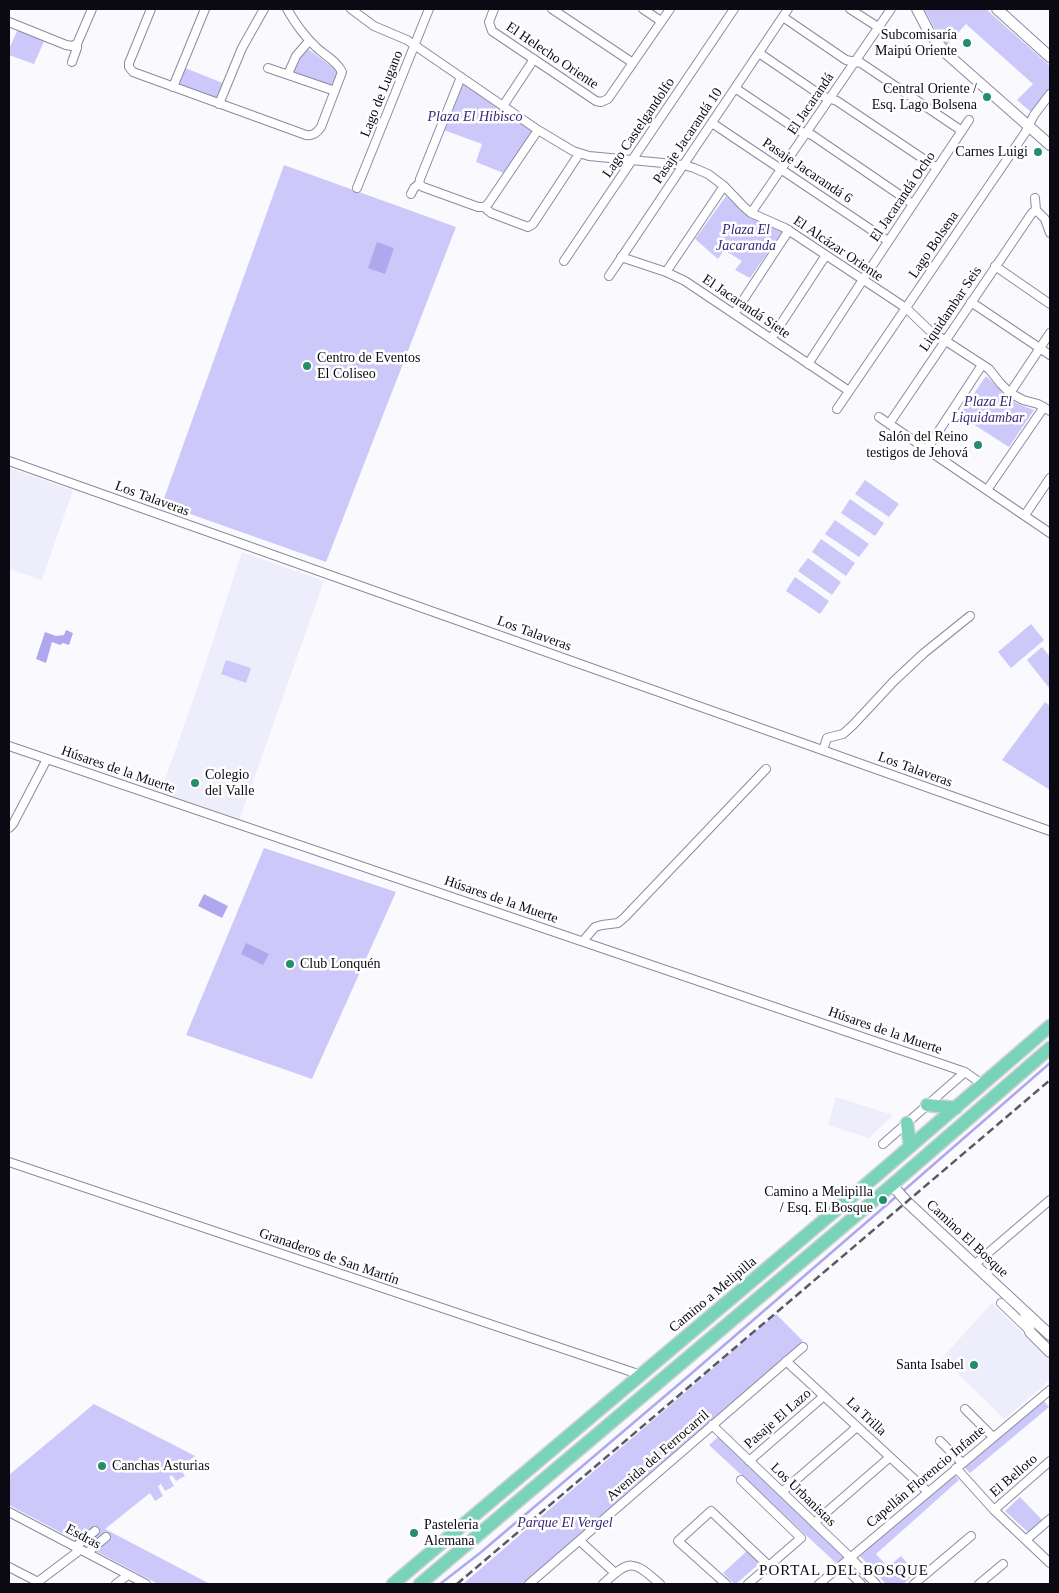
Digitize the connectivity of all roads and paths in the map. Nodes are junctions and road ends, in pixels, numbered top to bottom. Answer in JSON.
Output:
{"nodes":[{"id":1,"x":92,"y":9,"type":"edge"},
{"id":2,"x":151,"y":9,"type":"edge"},
{"id":3,"x":205,"y":9,"type":"edge"},
{"id":4,"x":264,"y":9,"type":"edge"},
{"id":5,"x":287,"y":9,"type":"edge"},
{"id":6,"x":351,"y":9,"type":"edge"},
{"id":7,"x":430,"y":9,"type":"edge"},
{"id":8,"x":494,"y":9,"type":"edge"},
{"id":9,"x":552,"y":9,"type":"edge"},
{"id":10,"x":643,"y":9,"type":"edge"},
{"id":11,"x":670,"y":9,"type":"edge"},
{"id":12,"x":734,"y":9,"type":"edge"},
{"id":13,"x":788,"y":9,"type":"edge"},
{"id":14,"x":850,"y":9,"type":"edge"},
{"id":15,"x":891,"y":9,"type":"edge"},
{"id":16,"x":917,"y":9,"type":"edge"},
{"id":17,"x":997,"y":9,"type":"edge"},
{"id":18,"x":783,"y":17,"type":"junction"},
{"id":19,"x":661,"y":21,"type":"junction"},
{"id":20,"x":9,"y":22,"type":"edge"},
{"id":21,"x":878,"y":27,"type":"junction"},
{"id":22,"x":309,"y":41,"type":"junction"},
{"id":23,"x":76,"y":44,"type":"junction"},
{"id":24,"x":415,"y":45,"type":"junction"},
{"id":25,"x":759,"y":53,"type":"junction"},
{"id":26,"x":1050,"y":57,"type":"edge"},
{"id":27,"x":534,"y":59,"type":"junction"},
{"id":28,"x":72,"y":62,"type":"dead end"},
{"id":29,"x":854,"y":62,"type":"junction"},
{"id":30,"x":633,"y":63,"type":"junction"},
{"id":31,"x":268,"y":68,"type":"dead end"},
{"id":32,"x":288,"y":74,"type":"junction"},
{"id":33,"x":461,"y":77,"type":"junction"},
{"id":34,"x":173,"y":87,"type":"junction"},
{"id":35,"x":735,"y":88,"type":"junction"},
{"id":36,"x":335,"y":91,"type":"junction"},
{"id":37,"x":1050,"y":94,"type":"edge"},
{"id":38,"x":829,"y":99,"type":"junction"},
{"id":39,"x":219,"y":104,"type":"junction"},
{"id":40,"x":502,"y":106,"type":"junction"},
{"id":41,"x":969,"y":120,"type":"dead end"},
{"id":42,"x":712,"y":123,"type":"junction"},
{"id":43,"x":1028,"y":126,"type":"junction"},
{"id":44,"x":538,"y":130,"type":"junction"},
{"id":45,"x":962,"y":131,"type":"junction"},
{"id":46,"x":805,"y":133,"type":"junction"},
{"id":47,"x":1050,"y":145,"type":"edge"},
{"id":48,"x":579,"y":154,"type":"junction"},
{"id":49,"x":632,"y":160,"type":"junction"},
{"id":50,"x":684,"y":166,"type":"junction"},
{"id":51,"x":937,"y":168,"type":"junction"},
{"id":52,"x":781,"y":169,"type":"junction"},
{"id":53,"x":419,"y":184,"type":"junction"},
{"id":54,"x":724,"y":186,"type":"junction"},
{"id":55,"x":357,"y":188,"type":"dead end"},
{"id":56,"x":411,"y":194,"type":"dead end"},
{"id":57,"x":1035,"y":198,"type":"dead end"},
{"id":58,"x":913,"y":204,"type":"junction"},
{"id":59,"x":484,"y":208,"type":"junction"},
{"id":60,"x":1036,"y":210,"type":"junction"},
{"id":61,"x":751,"y":213,"type":"junction"},
{"id":62,"x":789,"y":230,"type":"junction"},
{"id":63,"x":1050,"y":233,"type":"edge"},
{"id":64,"x":888,"y":241,"type":"junction"},
{"id":65,"x":826,"y":256,"type":"junction"},
{"id":66,"x":622,"y":258,"type":"junction"},
{"id":67,"x":564,"y":261,"type":"dead end"},
{"id":68,"x":995,"y":266,"type":"junction"},
{"id":69,"x":666,"y":272,"type":"junction"},
{"id":70,"x":609,"y":276,"type":"dead end"},
{"id":71,"x":862,"y":280,"type":"junction"},
{"id":72,"x":971,"y":302,"type":"junction"},
{"id":73,"x":1050,"y":304,"type":"edge"},
{"id":74,"x":906,"y":308,"type":"junction"},
{"id":75,"x":734,"y":314,"type":"junction"},
{"id":76,"x":1050,"y":333,"type":"edge"},
{"id":77,"x":771,"y":339,"type":"junction"},
{"id":78,"x":945,"y":341,"type":"junction"},
{"id":79,"x":1040,"y":348,"type":"junction"},
{"id":80,"x":1050,"y":355,"type":"edge"},
{"id":81,"x":808,"y":364,"type":"junction"},
{"id":82,"x":982,"y":365,"type":"junction"},
{"id":83,"x":849,"y":391,"type":"junction"},
{"id":84,"x":1010,"y":393,"type":"junction"},
{"id":85,"x":837,"y":409,"type":"dead end"},
{"id":86,"x":1047,"y":409,"type":"edge"},
{"id":87,"x":879,"y":417,"type":"dead end"},
{"id":88,"x":889,"y":424,"type":"junction"},
{"id":89,"x":927,"y":449,"type":"junction"},
{"id":90,"x":9,"y":462,"type":"edge"},
{"id":91,"x":1050,"y":478,"type":"edge"},
{"id":92,"x":987,"y":490,"type":"junction"},
{"id":93,"x":1025,"y":515,"type":"junction"},
{"id":94,"x":1050,"y":533,"type":"edge"},
{"id":95,"x":970,"y":616,"type":"dead end"},
{"id":96,"x":9,"y":746,"type":"edge"},
{"id":97,"x":823,"y":750,"type":"junction"},
{"id":98,"x":48,"y":759,"type":"junction"},
{"id":99,"x":766,"y":768,"type":"dead end"},
{"id":100,"x":9,"y":828,"type":"edge"},
{"id":101,"x":1050,"y":831,"type":"edge"},
{"id":102,"x":583,"y":941,"type":"junction"},
{"id":103,"x":1050,"y":1026,"type":"edge"},
{"id":104,"x":1050,"y":1048,"type":"edge"},
{"id":105,"x":965,"y":1072,"type":"junction"},
{"id":106,"x":982,"y":1084,"type":"junction"},
{"id":107,"x":927,"y":1105,"type":"junction"},
{"id":108,"x":956,"y":1108,"type":"junction"},
{"id":109,"x":907,"y":1123,"type":"junction"},
{"id":110,"x":883,"y":1144,"type":"dead end"},
{"id":111,"x":910,"y":1147,"type":"junction"},
{"id":112,"x":9,"y":1162,"type":"edge"},
{"id":113,"x":898,"y":1191,"type":"junction"},
{"id":114,"x":1050,"y":1200,"type":"edge"},
{"id":115,"x":974,"y":1265,"type":"junction"},
{"id":116,"x":1001,"y":1303,"type":"dead end"},
{"id":117,"x":1025,"y":1312,"type":"junction"},
{"id":118,"x":1030,"y":1332,"type":"junction"},
{"id":119,"x":1050,"y":1335,"type":"edge"},
{"id":120,"x":802,"y":1347,"type":"dead end"},
{"id":121,"x":1050,"y":1352,"type":"edge"},
{"id":122,"x":786,"y":1361,"type":"junction"},
{"id":123,"x":642,"y":1375,"type":"junction"},
{"id":124,"x":1050,"y":1390,"type":"edge"},
{"id":125,"x":824,"y":1396,"type":"junction"},
{"id":126,"x":965,"y":1408,"type":"dead end"},
{"id":127,"x":712,"y":1425,"type":"junction"},
{"id":128,"x":857,"y":1426,"type":"junction"},
{"id":129,"x":993,"y":1437,"type":"junction"},
{"id":130,"x":940,"y":1442,"type":"dead end"},
{"id":131,"x":890,"y":1457,"type":"junction"},
{"id":132,"x":749,"y":1460,"type":"junction"},
{"id":133,"x":1050,"y":1461,"type":"edge"},
{"id":134,"x":959,"y":1466,"type":"junction"},
{"id":135,"x":742,"y":1480,"type":"dead end"},
{"id":136,"x":782,"y":1492,"type":"junction"},
{"id":137,"x":928,"y":1492,"type":"junction"},
{"id":138,"x":994,"y":1510,"type":"junction"},
{"id":139,"x":9,"y":1512,"type":"edge"},
{"id":140,"x":1050,"y":1519,"type":"edge"},
{"id":141,"x":814,"y":1523,"type":"junction"},
{"id":142,"x":95,"y":1531,"type":"dead end"},
{"id":143,"x":971,"y":1536,"type":"dead end"},
{"id":144,"x":106,"y":1537,"type":"dead end"},
{"id":145,"x":1026,"y":1540,"type":"junction"},
{"id":146,"x":580,"y":1541,"type":"junction"},
{"id":147,"x":81,"y":1550,"type":"junction"},
{"id":148,"x":851,"y":1558,"type":"junction"},
{"id":149,"x":1050,"y":1563,"type":"edge"},
{"id":150,"x":842,"y":1564,"type":"junction"},
{"id":151,"x":1003,"y":1564,"type":"dead end"},
{"id":152,"x":769,"y":1566,"type":"junction"},
{"id":153,"x":9,"y":1567,"type":"edge"},
{"id":154,"x":615,"y":1573,"type":"junction"},
{"id":155,"x":128,"y":1575,"type":"junction"},
{"id":156,"x":756,"y":1578,"type":"junction"},
{"id":157,"x":37,"y":1583,"type":"edge"},
{"id":158,"x":116,"y":1584,"type":"edge"},
{"id":159,"x":146,"y":1584,"type":"edge"},
{"id":160,"x":393,"y":1584,"type":"edge"},
{"id":161,"x":420,"y":1584,"type":"edge"},
{"id":162,"x":529,"y":1584,"type":"edge"},
{"id":163,"x":603,"y":1584,"type":"edge"},
{"id":164,"x":660,"y":1584,"type":"edge"},
{"id":165,"x":726,"y":1584,"type":"edge"},
{"id":166,"x":748,"y":1584,"type":"edge"},
{"id":167,"x":762,"y":1584,"type":"edge"},
{"id":168,"x":819,"y":1584,"type":"edge"},
{"id":169,"x":861,"y":1584,"type":"edge"},
{"id":170,"x":876,"y":1584,"type":"edge"},
{"id":171,"x":914,"y":1584,"type":"edge"},
{"id":172,"x":978,"y":1584,"type":"edge"}],
"edges":[{"from":1,"to":23,"type":"street"},
{"from":2,"to":34,"type":"street"},
{"from":3,"to":34,"type":"street"},
{"from":4,"to":39,"type":"street"},
{"from":5,"to":22,"type":"street"},
{"from":6,"to":24,"type":"street","name":"El Alcázar Oriente"},
{"from":7,"to":24,"type":"street","name":"Lago de Lugano"},
{"from":8,"to":27,"type":"street","name":"El Helecho Oriente"},
{"from":9,"to":30,"type":"street"},
{"from":10,"to":19,"type":"street"},
{"from":11,"to":19,"type":"street"},
{"from":12,"to":49,"type":"street","name":"Lago Castelgandolfo"},
{"from":13,"to":18,"type":"street","name":"Pasaje Jacarandá 10"},
{"from":14,"to":21,"type":"street"},
{"from":15,"to":21,"type":"street","name":"El Jacarandá"},
{"from":16,"to":43,"type":"street"},
{"from":17,"to":26,"type":"street"},
{"from":18,"to":25,"type":"street","name":"Pasaje Jacarandá 10"},
{"from":18,"to":29,"type":"street"},
{"from":19,"to":30,"type":"street"},
{"from":20,"to":23,"type":"street"},
{"from":21,"to":29,"type":"street","name":"El Jacarandá"},
{"from":22,"to":32,"type":"street"},
{"from":22,"to":36,"type":"street"},
{"from":23,"to":28,"type":"street"},
{"from":24,"to":33,"type":"street","name":"El Alcázar Oriente"},
{"from":24,"to":55,"type":"street","name":"Lago de Lugano"},
{"from":25,"to":35,"type":"street","name":"Pasaje Jacarandá 10"},
{"from":25,"to":38,"type":"street"},
{"from":27,"to":30,"type":"street","name":"El Helecho Oriente"},
{"from":27,"to":40,"type":"street"},
{"from":29,"to":38,"type":"street","name":"El Jacarandá"},
{"from":29,"to":45,"type":"street"},
{"from":31,"to":32,"type":"street"},
{"from":32,"to":36,"type":"street"},
{"from":33,"to":40,"type":"street","name":"El Alcázar Oriente"},
{"from":33,"to":53,"type":"street"},
{"from":34,"to":39,"type":"street"},
{"from":35,"to":42,"type":"street","name":"Pasaje Jacarandá 10"},
{"from":35,"to":46,"type":"street"},
{"from":36,"to":39,"type":"street"},
{"from":37,"to":43,"type":"street","name":"Lago Bolsena"},
{"from":38,"to":46,"type":"street","name":"El Jacarandá"},
{"from":38,"to":51,"type":"street"},
{"from":40,"to":44,"type":"street","name":"El Alcázar Oriente"},
{"from":41,"to":45,"type":"street","name":"El Jacarandá Ocho"},
{"from":42,"to":50,"type":"street","name":"Pasaje Jacarandá 10"},
{"from":42,"to":52,"type":"street","name":"Pasaje Jacarandá 6"},
{"from":43,"to":47,"type":"street"},
{"from":43,"to":74,"type":"street","name":"Lago Bolsena"},
{"from":44,"to":48,"type":"street","name":"El Alcázar Oriente"},
{"from":44,"to":59,"type":"street"},
{"from":45,"to":51,"type":"street","name":"El Jacarandá Ocho"},
{"from":46,"to":52,"type":"street","name":"El Jacarandá"},
{"from":46,"to":58,"type":"street"},
{"from":48,"to":49,"type":"street","name":"El Alcázar Oriente"},
{"from":48,"to":59,"type":"street"},
{"from":49,"to":50,"type":"street","name":"El Alcázar Oriente"},
{"from":49,"to":67,"type":"street","name":"Lago Castelgandolfo"},
{"from":50,"to":54,"type":"street","name":"El Alcázar Oriente"},
{"from":50,"to":66,"type":"street","name":"Pasaje Jacarandá 10"},
{"from":51,"to":58,"type":"street","name":"El Jacarandá Ocho"},
{"from":52,"to":61,"type":"street","name":"El Jacarandá"},
{"from":52,"to":64,"type":"street","name":"Pasaje Jacarandá 6"},
{"from":53,"to":56,"type":"street"},
{"from":53,"to":59,"type":"street"},
{"from":54,"to":61,"type":"street","name":"El Alcázar Oriente"},
{"from":54,"to":69,"type":"street"},
{"from":57,"to":60,"type":"street"},
{"from":58,"to":64,"type":"street","name":"El Jacarandá Ocho"},
{"from":60,"to":63,"type":"street"},
{"from":60,"to":68,"type":"street","name":"Liquidambar Seis"},
{"from":61,"to":62,"type":"street","name":"El Alcázar Oriente"},
{"from":62,"to":65,"type":"street","name":"El Alcázar Oriente"},
{"from":62,"to":75,"type":"street"},
{"from":64,"to":71,"type":"street","name":"El Jacarandá Ocho"},
{"from":65,"to":71,"type":"street","name":"El Alcázar Oriente"},
{"from":65,"to":77,"type":"street"},
{"from":66,"to":69,"type":"street","name":"El Jacarandá Siete"},
{"from":66,"to":70,"type":"street","name":"Pasaje Jacarandá 10"},
{"from":68,"to":72,"type":"street","name":"Liquidambar Seis"},
{"from":68,"to":73,"type":"street"},
{"from":69,"to":75,"type":"street","name":"El Jacarandá Siete"},
{"from":71,"to":74,"type":"street","name":"El Alcázar Oriente"},
{"from":71,"to":81,"type":"street","name":"El Jacarandá Ocho"},
{"from":72,"to":78,"type":"street","name":"Liquidambar Seis"},
{"from":72,"to":79,"type":"street"},
{"from":74,"to":78,"type":"street","name":"El Alcázar Oriente"},
{"from":74,"to":83,"type":"street","name":"Lago Bolsena"},
{"from":75,"to":77,"type":"street","name":"El Jacarandá Siete"},
{"from":76,"to":79,"type":"street"},
{"from":77,"to":81,"type":"street","name":"El Jacarandá Siete"},
{"from":78,"to":82,"type":"street","name":"El Alcázar Oriente"},
{"from":78,"to":88,"type":"street","name":"Liquidambar Seis"},
{"from":79,"to":80,"type":"street"},
{"from":79,"to":84,"type":"street"},
{"from":81,"to":83,"type":"street","name":"El Jacarandá Siete"},
{"from":82,"to":84,"type":"street","name":"El Alcázar Oriente"},
{"from":82,"to":89,"type":"street"},
{"from":83,"to":85,"type":"street","name":"Lago Bolsena"},
{"from":84,"to":86,"type":"street","name":"El Alcázar Oriente"},
{"from":86,"to":92,"type":"street"},
{"from":87,"to":88,"type":"street"},
{"from":88,"to":89,"type":"street"},
{"from":89,"to":92,"type":"street"},
{"from":90,"to":97,"type":"street","name":"Los Talaveras"},
{"from":91,"to":93,"type":"street"},
{"from":92,"to":93,"type":"street"},
{"from":93,"to":94,"type":"street"},
{"from":95,"to":97,"type":"street"},
{"from":96,"to":98,"type":"street","name":"Húsares de la Muerte"},
{"from":97,"to":101,"type":"street","name":"Los Talaveras"},
{"from":98,"to":100,"type":"street"},
{"from":98,"to":102,"type":"street","name":"Húsares de la Muerte"},
{"from":99,"to":102,"type":"street"},
{"from":102,"to":105,"type":"street","name":"Húsares de la Muerte"},
{"from":103,"to":106,"type":"main road","name":"Camino a Melipilla"},
{"from":104,"to":113,"type":"main road"},
{"from":105,"to":106,"type":"street","name":"Húsares de la Muerte"},
{"from":105,"to":107,"type":"street"},
{"from":106,"to":108,"type":"main road","name":"Camino a Melipilla"},
{"from":107,"to":108,"type":"main road"},
{"from":107,"to":109,"type":"street"},
{"from":108,"to":111,"type":"main road","name":"Camino a Melipilla"},
{"from":109,"to":110,"type":"street"},
{"from":109,"to":111,"type":"main road"},
{"from":111,"to":123,"type":"main road","name":"Camino a Melipilla"},
{"from":112,"to":123,"type":"street","name":"Granaderos de San Martín"},
{"from":113,"to":115,"type":"street","name":"Camino El Bosque"},
{"from":113,"to":161,"type":"main road"},
{"from":114,"to":115,"type":"street"},
{"from":115,"to":117,"type":"street","name":"Camino El Bosque"},
{"from":116,"to":118,"type":"street"},
{"from":117,"to":118,"type":"street"},
{"from":117,"to":119,"type":"street","name":"Camino El Bosque"},
{"from":118,"to":121,"type":"street"},
{"from":120,"to":122,"type":"street","name":"Avenida del Ferrocarril"},
{"from":122,"to":125,"type":"street","name":"La Trilla"},
{"from":122,"to":127,"type":"street","name":"Avenida del Ferrocarril"},
{"from":123,"to":160,"type":"main road","name":"Camino a Melipilla"},
{"from":124,"to":129,"type":"street","name":"Capellán Florencio Infante"},
{"from":125,"to":128,"type":"street","name":"La Trilla"},
{"from":125,"to":132,"type":"street","name":"Pasaje El Lazo"},
{"from":126,"to":129,"type":"street"},
{"from":127,"to":132,"type":"street","name":"Los Urbanistas"},
{"from":127,"to":146,"type":"street","name":"Avenida del Ferrocarril"},
{"from":128,"to":131,"type":"street","name":"La Trilla"},
{"from":128,"to":136,"type":"street"},
{"from":129,"to":134,"type":"street","name":"Capellán Florencio Infante"},
{"from":130,"to":134,"type":"street"},
{"from":131,"to":137,"type":"street","name":"La Trilla"},
{"from":131,"to":141,"type":"street"},
{"from":132,"to":136,"type":"street","name":"Los Urbanistas"},
{"from":133,"to":138,"type":"street","name":"El Belloto"},
{"from":134,"to":137,"type":"street","name":"Capellán Florencio Infante"},
{"from":134,"to":138,"type":"street"},
{"from":135,"to":152,"type":"street"},
{"from":136,"to":141,"type":"street","name":"Los Urbanistas"},
{"from":137,"to":148,"type":"street","name":"Capellán Florencio Infante"},
{"from":138,"to":145,"type":"street"},
{"from":139,"to":147,"type":"street","name":"Esdras"},
{"from":140,"to":145,"type":"street"},
{"from":141,"to":148,"type":"street","name":"Los Urbanistas"},
{"from":142,"to":147,"type":"street"},
{"from":143,"to":171,"type":"street"},
{"from":144,"to":147,"type":"street"},
{"from":145,"to":149,"type":"street"},
{"from":146,"to":154,"type":"street"},
{"from":146,"to":162,"type":"street","name":"Avenida del Ferrocarril"},
{"from":147,"to":155,"type":"street","name":"Esdras"},
{"from":147,"to":157,"type":"street"},
{"from":148,"to":150,"type":"street","name":"Capellán Florencio Infante"},
{"from":148,"to":170,"type":"street","name":"Los Urbanistas"},
{"from":150,"to":168,"type":"street","name":"Capellán Florencio Infante"},
{"from":150,"to":169,"type":"street"},
{"from":151,"to":172,"type":"street"},
{"from":152,"to":156,"type":"street"},
{"from":152,"to":165,"type":"street"},
{"from":153,"to":157,"type":"street"},
{"from":154,"to":163,"type":"street"},
{"from":154,"to":164,"type":"street"},
{"from":155,"to":158,"type":"street"},
{"from":155,"to":159,"type":"street","name":"Esdras"},
{"from":156,"to":166,"type":"street"},
{"from":156,"to":167,"type":"street"}]}
